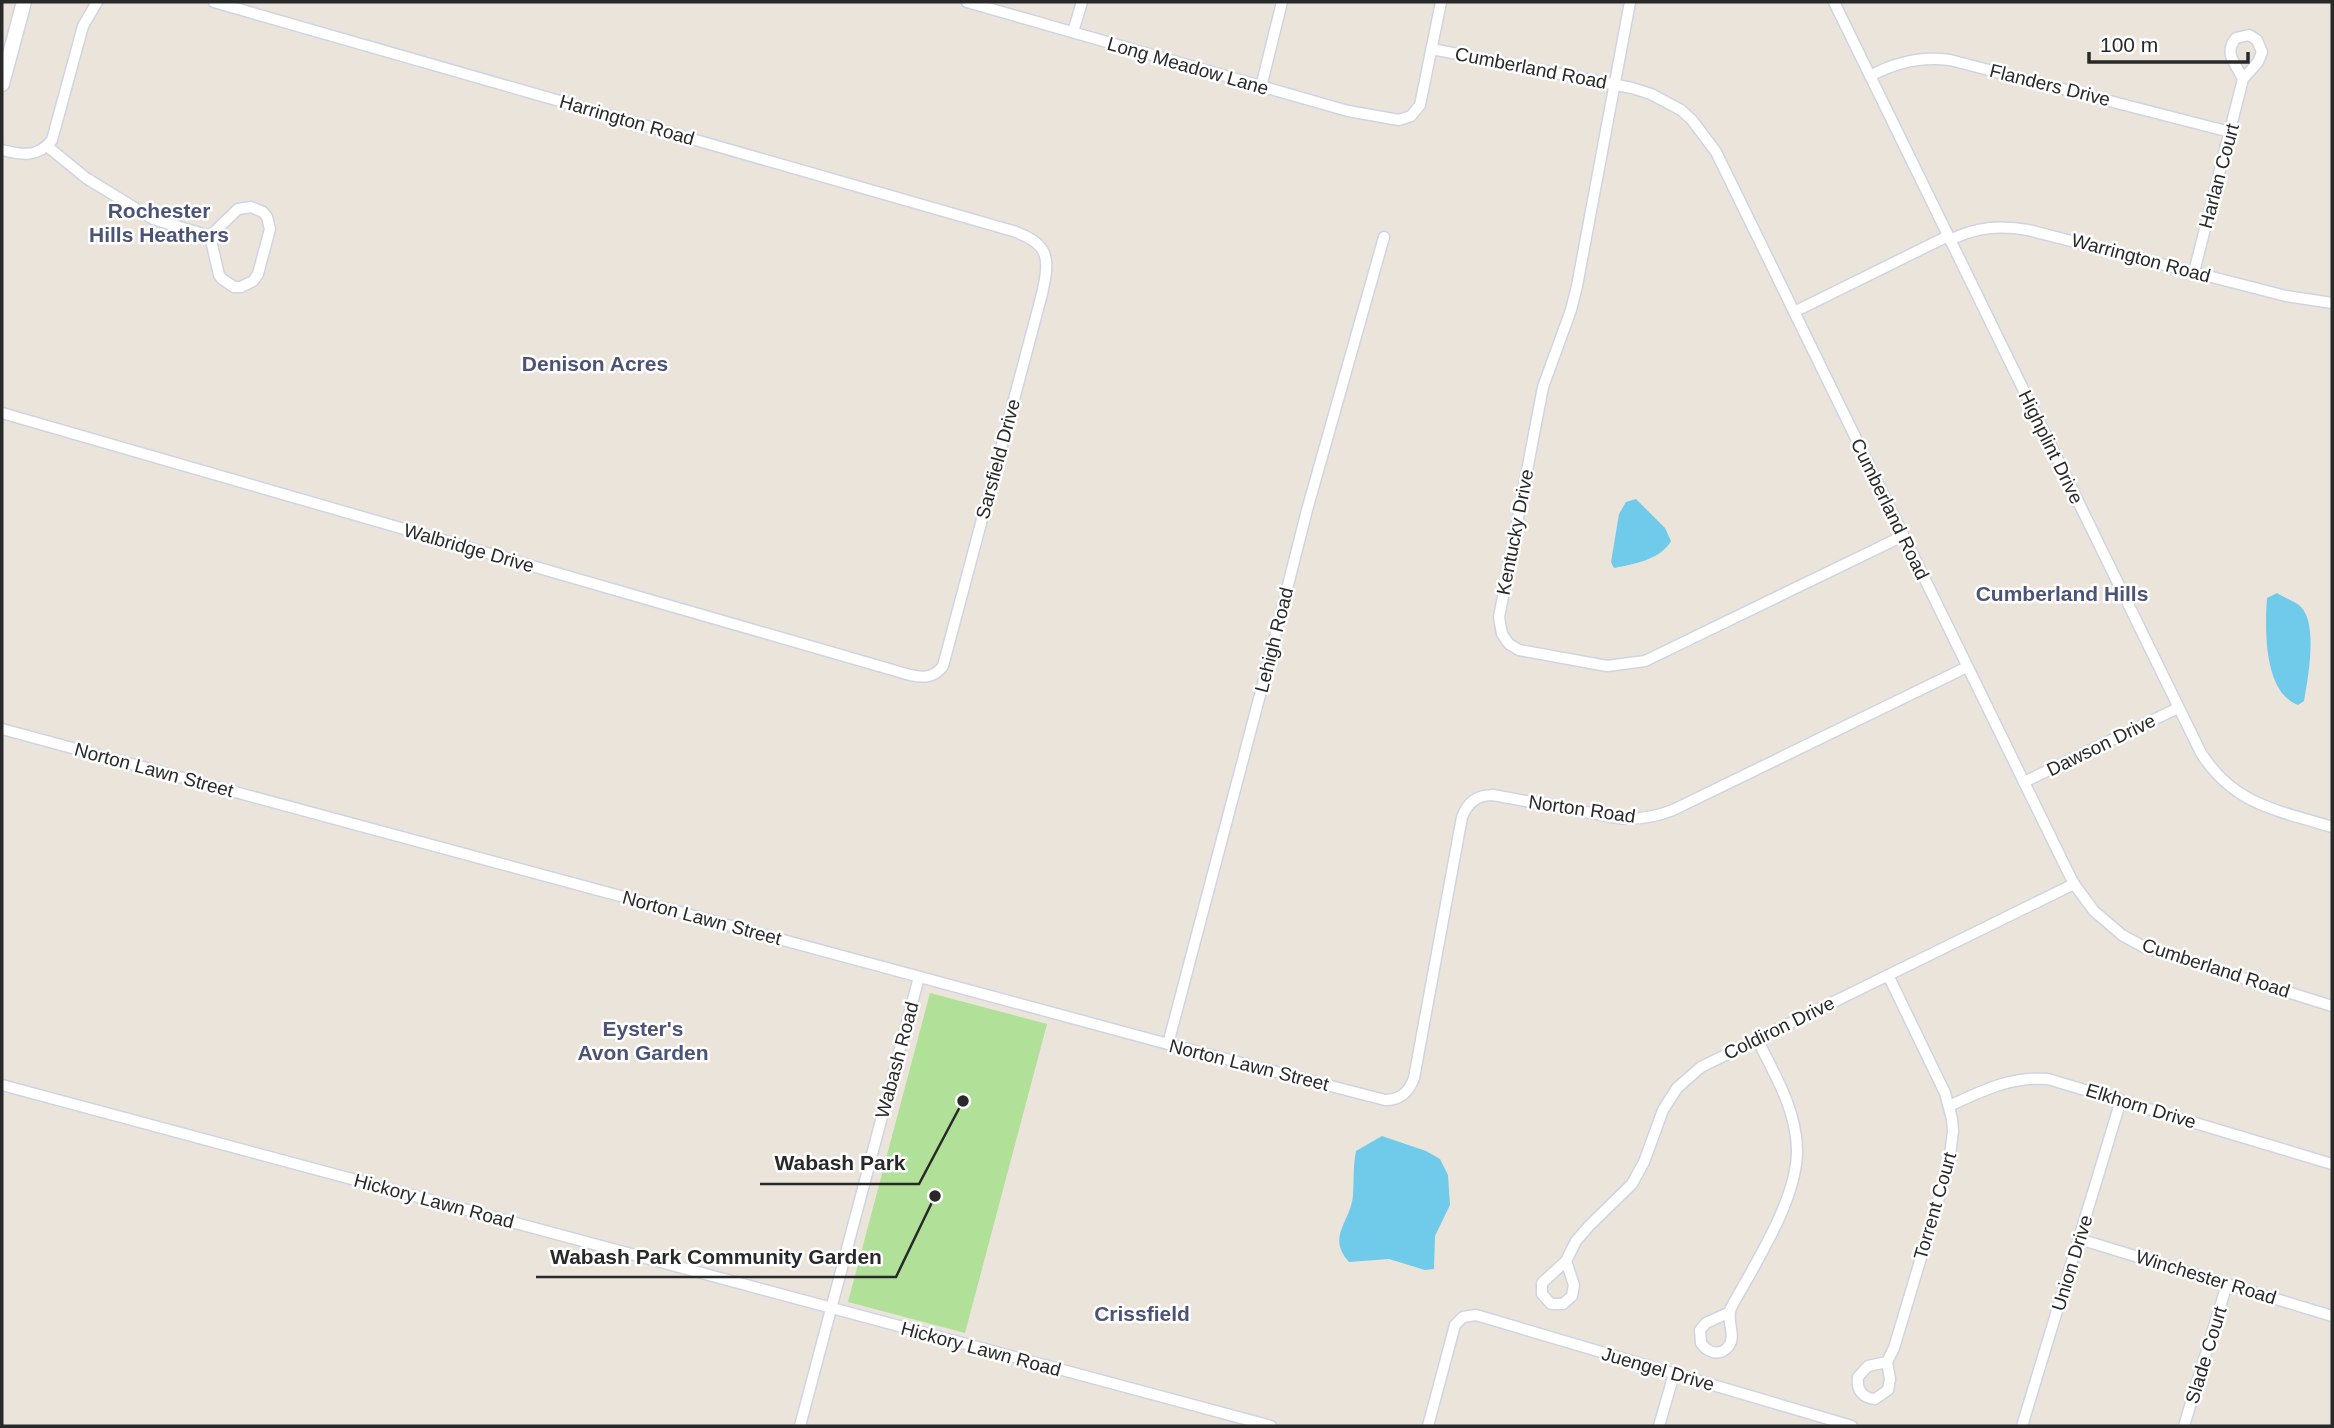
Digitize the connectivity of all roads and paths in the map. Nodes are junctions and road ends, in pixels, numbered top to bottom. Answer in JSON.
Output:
{"nodes":[{"id":1,"x":24,"y":2,"type":"edge"},
{"id":2,"x":97,"y":2,"type":"edge"},
{"id":3,"x":214,"y":2,"type":"edge"},
{"id":4,"x":967,"y":2,"type":"edge"},
{"id":5,"x":1082,"y":2,"type":"edge"},
{"id":6,"x":1282,"y":2,"type":"edge"},
{"id":7,"x":1441,"y":2,"type":"edge"},
{"id":8,"x":1630,"y":2,"type":"edge"},
{"id":9,"x":1834,"y":2,"type":"edge"},
{"id":10,"x":1073,"y":32,"type":"junction"},
{"id":11,"x":1432,"y":49,"type":"junction"},
{"id":12,"x":1870,"y":76,"type":"junction"},
{"id":13,"x":2243,"y":79,"type":"dead end"},
{"id":14,"x":2,"y":84,"type":"edge"},
{"id":15,"x":1615,"y":84,"type":"junction"},
{"id":16,"x":1261,"y":86,"type":"junction"},
{"id":17,"x":2231,"y":132,"type":"junction"},
{"id":18,"x":47,"y":146,"type":"junction"},
{"id":19,"x":2,"y":150,"type":"edge"},
{"id":20,"x":210,"y":236,"type":"junction"},
{"id":21,"x":1384,"y":237,"type":"dead end"},
{"id":22,"x":1949,"y":238,"type":"junction"},
{"id":23,"x":1038,"y":242,"type":"joint"},
{"id":24,"x":2194,"y":272,"type":"junction"},
{"id":25,"x":2332,"y":303,"type":"edge"},
{"id":26,"x":1794,"y":312,"type":"junction"},
{"id":27,"x":2,"y":413,"type":"edge"},
{"id":28,"x":1903,"y":536,"type":"junction"},
{"id":29,"x":1967,"y":667,"type":"junction"},
{"id":30,"x":936,"y":674,"type":"joint"},
{"id":31,"x":2178,"y":708,"type":"junction"},
{"id":32,"x":2,"y":729,"type":"edge"},
{"id":33,"x":2024,"y":782,"type":"junction"},
{"id":34,"x":2332,"y":827,"type":"edge"},
{"id":35,"x":2074,"y":884,"type":"junction"},
{"id":36,"x":1888,"y":975,"type":"junction"},
{"id":37,"x":919,"y":977,"type":"junction"},
{"id":38,"x":2332,"y":1006,"type":"edge"},
{"id":39,"x":1757,"y":1039,"type":"junction"},
{"id":40,"x":1168,"y":1044,"type":"junction"},
{"id":41,"x":2,"y":1085,"type":"edge"},
{"id":42,"x":1402,"y":1096,"type":"joint"},
{"id":43,"x":2121,"y":1100,"type":"junction"},
{"id":44,"x":1949,"y":1106,"type":"junction"},
{"id":45,"x":2332,"y":1164,"type":"edge"},
{"id":46,"x":2079,"y":1239,"type":"junction"},
{"id":47,"x":1566,"y":1261,"type":"dead end"},
{"id":48,"x":2227,"y":1284,"type":"junction"},
{"id":49,"x":831,"y":1309,"type":"junction"},
{"id":50,"x":1728,"y":1313,"type":"dead end"},
{"id":51,"x":2332,"y":1315,"type":"edge"},
{"id":52,"x":1886,"y":1362,"type":"dead end"},
{"id":53,"x":1674,"y":1374,"type":"junction"},
{"id":54,"x":800,"y":1426,"type":"edge"},
{"id":55,"x":1272,"y":1426,"type":"edge"},
{"id":56,"x":1427,"y":1426,"type":"edge"},
{"id":57,"x":1659,"y":1426,"type":"edge"},
{"id":58,"x":1852,"y":1426,"type":"edge"},
{"id":59,"x":2022,"y":1426,"type":"edge"},
{"id":60,"x":2184,"y":1426,"type":"edge"}],
"edges":[{"from":1,"to":14,"type":"main road"},
{"from":2,"to":18,"type":"street"},
{"from":3,"to":23,"type":"street","name":"Harrington Road"},
{"from":4,"to":10,"type":"street","name":"Long Meadow Lane"},
{"from":5,"to":10,"type":"street"},
{"from":6,"to":16,"type":"street"},
{"from":7,"to":11,"type":"street"},
{"from":8,"to":15,"type":"street","name":"Kentucky Drive"},
{"from":9,"to":12,"type":"street","name":"Highplint Drive"},
{"from":10,"to":16,"type":"street","name":"Long Meadow Lane"},
{"from":11,"to":15,"type":"street","name":"Cumberland Road"},
{"from":11,"to":16,"type":"street","name":"Long Meadow Lane"},
{"from":12,"to":17,"type":"street","name":"Flanders Drive"},
{"from":12,"to":22,"type":"street","name":"Highplint Drive"},
{"from":13,"to":17,"type":"street","name":"Harlan Court"},
{"from":15,"to":26,"type":"street","name":"Cumberland Road"},
{"from":15,"to":28,"type":"street","name":"Kentucky Drive"},
{"from":17,"to":24,"type":"street","name":"Harlan Court"},
{"from":18,"to":19,"type":"street"},
{"from":18,"to":20,"type":"street"},
{"from":20,"to":20,"type":"street"},
{"from":21,"to":40,"type":"street","name":"Lehigh Road"},
{"from":22,"to":24,"type":"street","name":"Warrington Road"},
{"from":22,"to":26,"type":"street","name":"Warrington Road"},
{"from":22,"to":31,"type":"street","name":"Highplint Drive"},
{"from":23,"to":30,"type":"street","name":"Sarsfield Drive"},
{"from":24,"to":25,"type":"street","name":"Warrington Road"},
{"from":26,"to":28,"type":"street","name":"Cumberland Road"},
{"from":27,"to":30,"type":"street","name":"Walbridge Drive"},
{"from":28,"to":29,"type":"street","name":"Cumberland Road"},
{"from":29,"to":33,"type":"street","name":"Cumberland Road"},
{"from":29,"to":42,"type":"street","name":"Norton Road"},
{"from":31,"to":33,"type":"street","name":"Dawson Drive"},
{"from":31,"to":34,"type":"street","name":"Highplint Drive"},
{"from":32,"to":37,"type":"street","name":"Norton Lawn Street"},
{"from":33,"to":35,"type":"street","name":"Cumberland Road"},
{"from":35,"to":36,"type":"street","name":"Coldiron Drive"},
{"from":35,"to":38,"type":"street","name":"Cumberland Road"},
{"from":36,"to":39,"type":"street","name":"Coldiron Drive"},
{"from":36,"to":44,"type":"street","name":"Torrent Court"},
{"from":37,"to":40,"type":"street","name":"Norton Lawn Street"},
{"from":37,"to":49,"type":"street","name":"Wabash Road"},
{"from":39,"to":47,"type":"street","name":"Coldiron Drive"},
{"from":39,"to":50,"type":"street"},
{"from":40,"to":42,"type":"street","name":"Norton Lawn Street"},
{"from":41,"to":49,"type":"street","name":"Hickory Lawn Road"},
{"from":43,"to":44,"type":"street","name":"Elkhorn Drive"},
{"from":43,"to":45,"type":"street","name":"Elkhorn Drive"},
{"from":43,"to":46,"type":"street","name":"Union Drive"},
{"from":44,"to":52,"type":"street","name":"Torrent Court"},
{"from":46,"to":48,"type":"street","name":"Winchester Road"},
{"from":46,"to":59,"type":"street","name":"Union Drive"},
{"from":48,"to":51,"type":"street","name":"Winchester Road"},
{"from":48,"to":60,"type":"street","name":"Slade Court"},
{"from":49,"to":54,"type":"street","name":"Wabash Road"},
{"from":49,"to":55,"type":"street","name":"Hickory Lawn Road"},
{"from":53,"to":56,"type":"street","name":"Juengel Drive"},
{"from":53,"to":57,"type":"street"},
{"from":53,"to":58,"type":"street","name":"Juengel Drive"}]}
